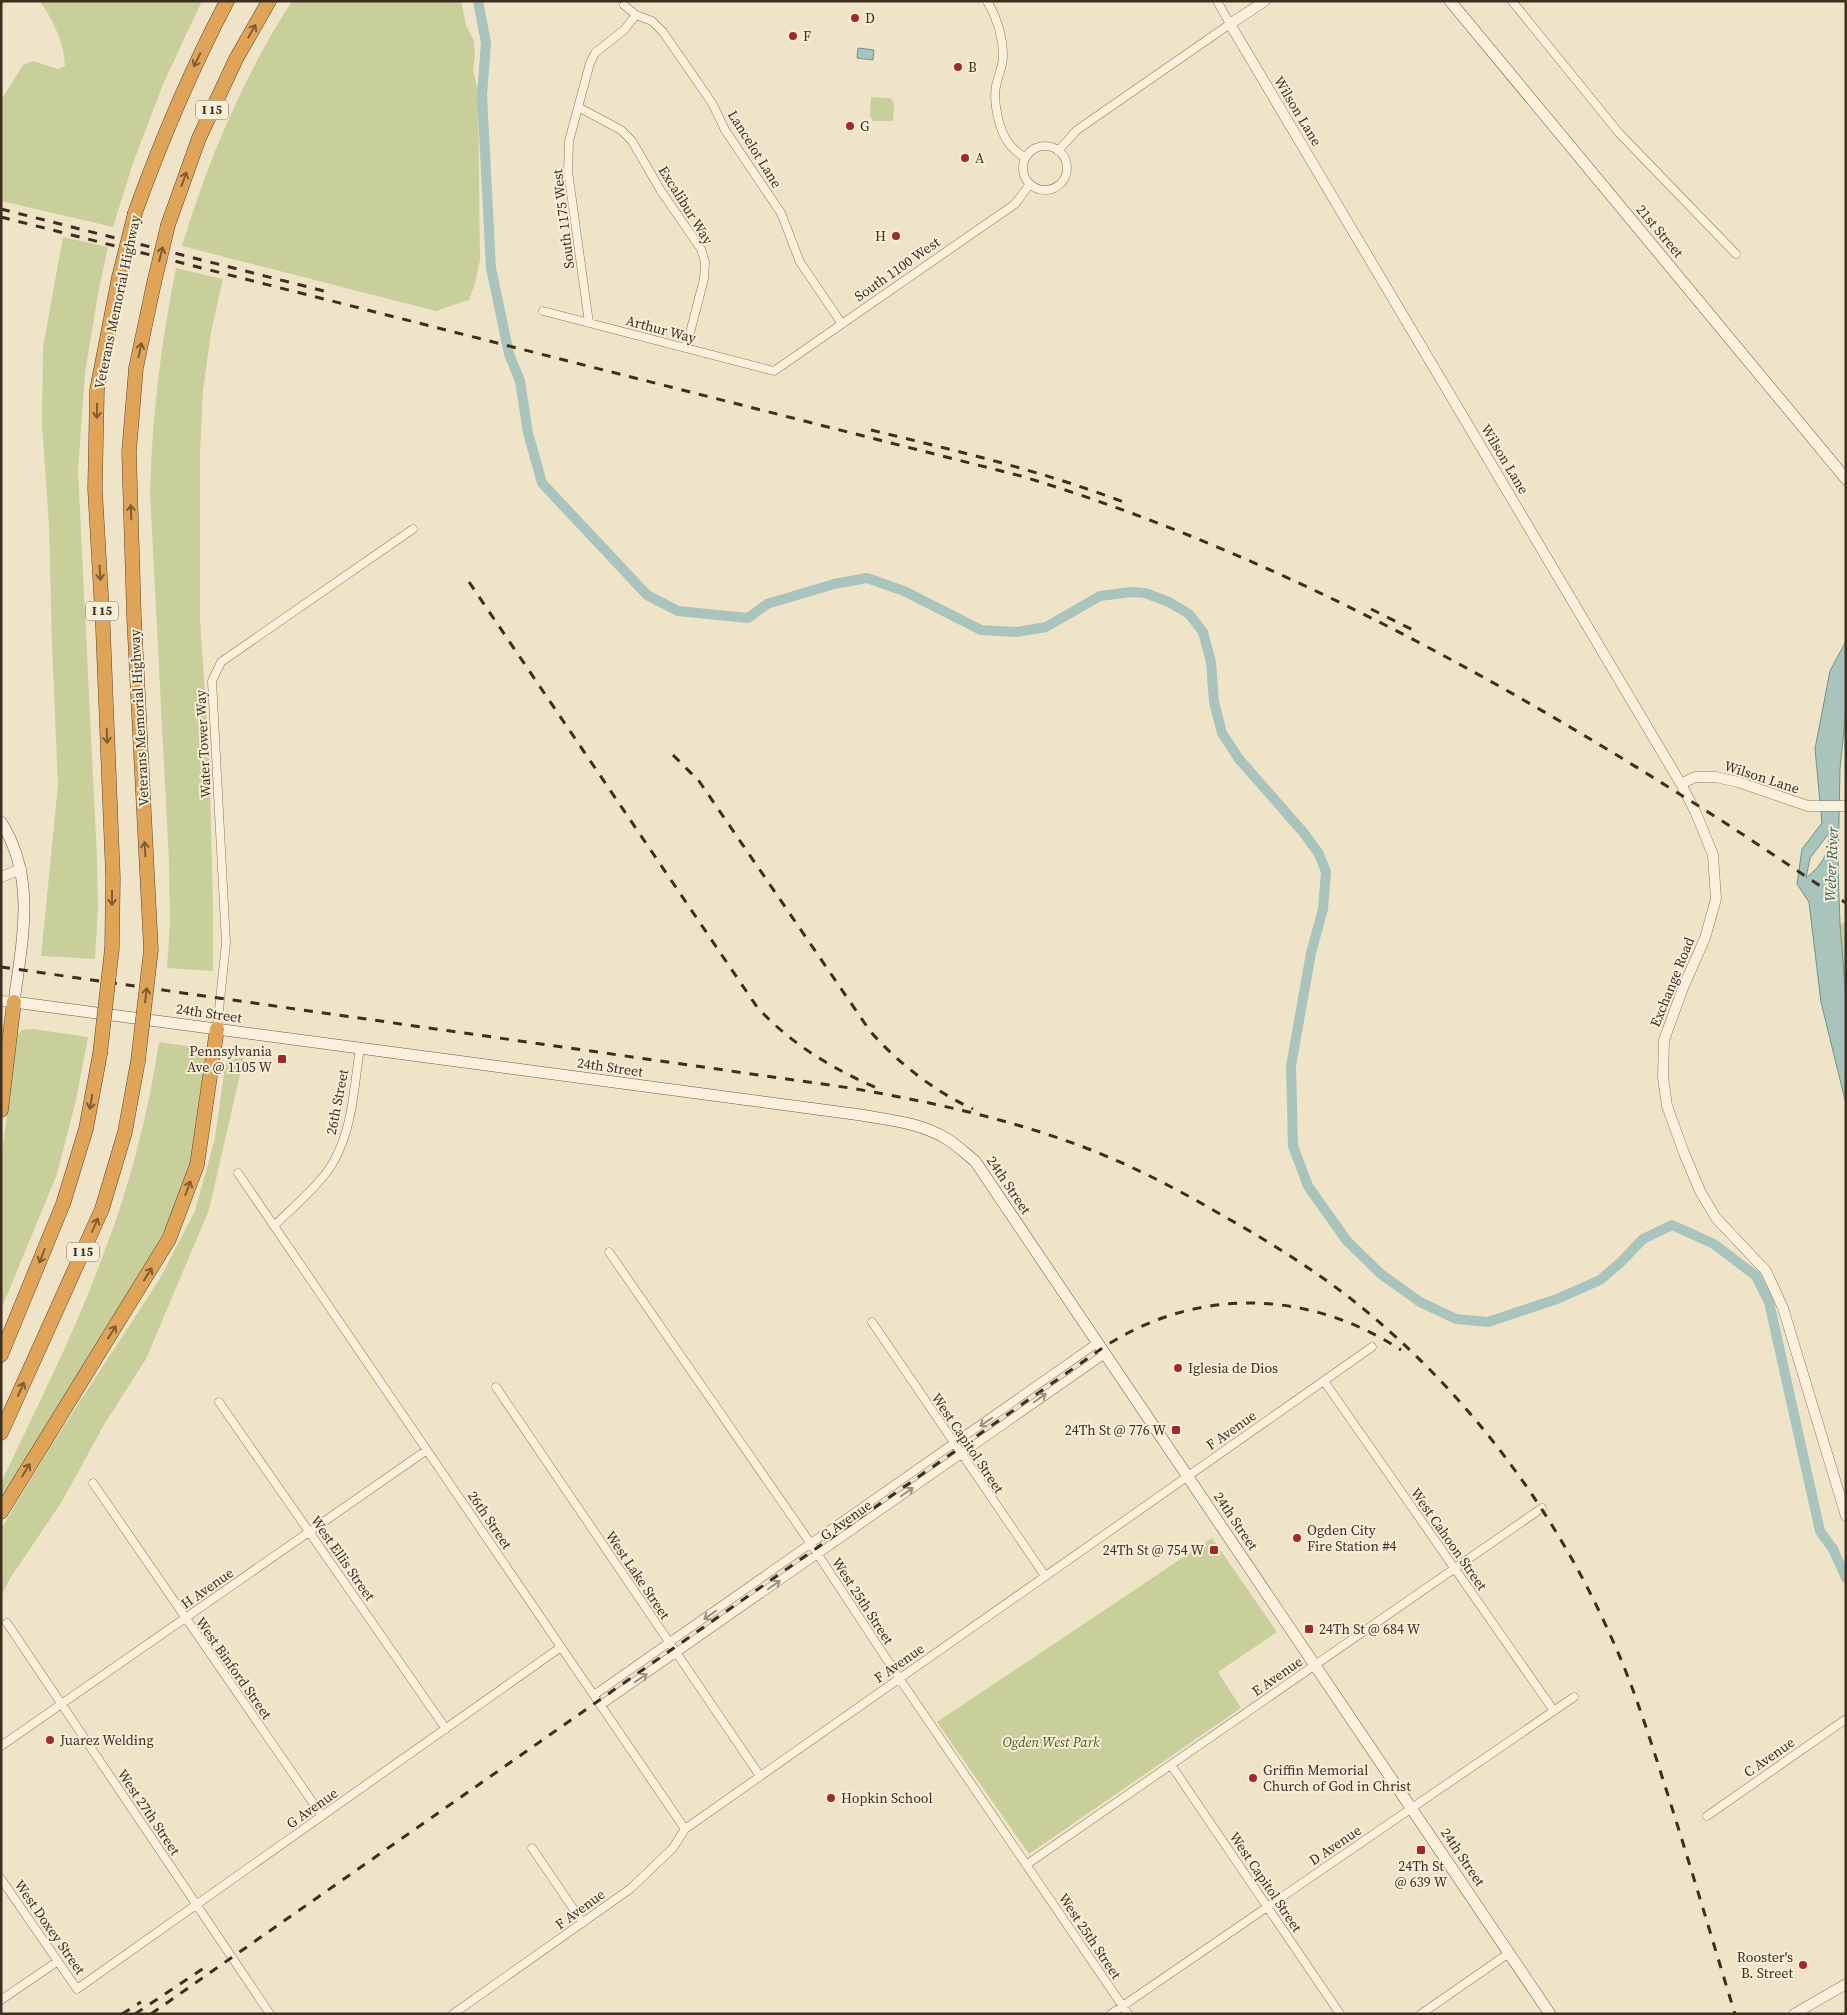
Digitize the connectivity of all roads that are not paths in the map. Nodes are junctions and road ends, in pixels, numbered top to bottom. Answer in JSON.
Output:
{"nodes":[{"id":1,"x":227,"y":1,"type":"edge"},
{"id":2,"x":269,"y":1,"type":"edge"},
{"id":3,"x":987,"y":1,"type":"edge"},
{"id":4,"x":1217,"y":1,"type":"edge"},
{"id":5,"x":1265,"y":1,"type":"edge"},
{"id":6,"x":1450,"y":1,"type":"edge"},
{"id":7,"x":1512,"y":1,"type":"edge"},
{"id":8,"x":624,"y":5,"type":"dead end"},
{"id":9,"x":636,"y":15,"type":"junction"},
{"id":10,"x":1230,"y":24,"type":"junction"},
{"id":11,"x":578,"y":107,"type":"junction"},
{"id":12,"x":1058,"y":151,"type":"junction"},
{"id":13,"x":1025,"y":158,"type":"junction"},
{"id":14,"x":1030,"y":184,"type":"junction"},
{"id":15,"x":1736,"y":254,"type":"dead end"},
{"id":16,"x":543,"y":311,"type":"dead end"},
{"id":17,"x":589,"y":323,"type":"junction"},
{"id":18,"x":842,"y":324,"type":"junction"},
{"id":19,"x":686,"y":348,"type":"junction"},
{"id":20,"x":774,"y":371,"type":"joint"},
{"id":21,"x":1846,"y":479,"type":"edge"},
{"id":22,"x":413,"y":529,"type":"dead end"},
{"id":23,"x":1680,"y":784,"type":"junction"},
{"id":24,"x":1846,"y":806,"type":"edge"},
{"id":25,"x":1,"y":822,"type":"edge"},
{"id":26,"x":21,"y":869,"type":"junction"},
{"id":27,"x":1,"y":877,"type":"edge"},
{"id":28,"x":8,"y":1002,"type":"edge"},
{"id":29,"x":217,"y":1029,"type":"junction"},
{"id":30,"x":360,"y":1048,"type":"junction"},
{"id":31,"x":1,"y":1110,"type":"edge"},
{"id":32,"x":238,"y":1173,"type":"dead end"},
{"id":33,"x":274,"y":1226,"type":"junction"},
{"id":34,"x":609,"y":1252,"type":"dead end"},
{"id":35,"x":872,"y":1322,"type":"dead end"},
{"id":36,"x":1097,"y":1343,"type":"junction"},
{"id":37,"x":1372,"y":1347,"type":"dead end"},
{"id":38,"x":1105,"y":1354,"type":"junction"},
{"id":39,"x":1,"y":1355,"type":"edge"},
{"id":40,"x":1324,"y":1381,"type":"junction"},
{"id":41,"x":496,"y":1387,"type":"dead end"},
{"id":42,"x":219,"y":1402,"type":"dead end"},
{"id":43,"x":1,"y":1433,"type":"edge"},
{"id":44,"x":954,"y":1444,"type":"junction"},
{"id":45,"x":427,"y":1450,"type":"junction"},
{"id":46,"x":961,"y":1454,"type":"junction"},
{"id":47,"x":1188,"y":1476,"type":"junction"},
{"id":48,"x":93,"y":1483,"type":"dead end"},
{"id":49,"x":1542,"y":1508,"type":"dead end"},
{"id":50,"x":1,"y":1512,"type":"edge"},
{"id":51,"x":1845,"y":1512,"type":"edge"},
{"id":52,"x":309,"y":1532,"type":"junction"},
{"id":53,"x":811,"y":1544,"type":"junction"},
{"id":54,"x":818,"y":1554,"type":"junction"},
{"id":55,"x":1454,"y":1569,"type":"junction"},
{"id":56,"x":1045,"y":1576,"type":"junction"},
{"id":57,"x":184,"y":1618,"type":"junction"},
{"id":58,"x":7,"y":1623,"type":"dead end"},
{"id":59,"x":670,"y":1643,"type":"junction"},
{"id":60,"x":561,"y":1647,"type":"junction"},
{"id":61,"x":676,"y":1653,"type":"junction"},
{"id":62,"x":1315,"y":1665,"type":"junction"},
{"id":63,"x":899,"y":1678,"type":"junction"},
{"id":64,"x":594,"y":1695,"type":"junction"},
{"id":65,"x":1574,"y":1697,"type":"dead end"},
{"id":66,"x":61,"y":1704,"type":"junction"},
{"id":67,"x":601,"y":1705,"type":"junction"},
{"id":68,"x":1554,"y":1711,"type":"junction"},
{"id":69,"x":1846,"y":1719,"type":"edge"},
{"id":70,"x":446,"y":1729,"type":"junction"},
{"id":71,"x":1,"y":1746,"type":"edge"},
{"id":72,"x":1171,"y":1764,"type":"junction"},
{"id":73,"x":760,"y":1776,"type":"junction"},
{"id":74,"x":1412,"y":1808,"type":"junction"},
{"id":75,"x":322,"y":1816,"type":"junction"},
{"id":76,"x":1707,"y":1816,"type":"dead end"},
{"id":77,"x":685,"y":1829,"type":"junction"},
{"id":78,"x":532,"y":1848,"type":"dead end"},
{"id":79,"x":1026,"y":1865,"type":"junction"},
{"id":80,"x":1,"y":1879,"type":"edge"},
{"id":81,"x":197,"y":1905,"type":"junction"},
{"id":82,"x":1268,"y":1907,"type":"junction"},
{"id":83,"x":583,"y":1923,"type":"junction"},
{"id":84,"x":1509,"y":1953,"type":"junction"},
{"id":85,"x":58,"y":1962,"type":"junction"},
{"id":86,"x":1846,"y":1984,"type":"edge"},
{"id":87,"x":77,"y":1989,"type":"joint"},
{"id":88,"x":1,"y":2000,"type":"edge"},
{"id":89,"x":1123,"y":2006,"type":"junction"},
{"id":90,"x":270,"y":2014,"type":"edge"},
{"id":91,"x":453,"y":2014,"type":"edge"},
{"id":92,"x":1111,"y":2014,"type":"edge"},
{"id":93,"x":1128,"y":2014,"type":"edge"},
{"id":94,"x":1340,"y":2014,"type":"edge"},
{"id":95,"x":1421,"y":2014,"type":"edge"},
{"id":96,"x":1550,"y":2014,"type":"edge"},
{"id":97,"x":1794,"y":2014,"type":"edge"}],
"edges":[{"from":1,"to":39,"type":"highway","name":"Veterans Memorial Highway","number":"I 15","one_way":true,"bridge":true},
{"from":43,"to":2,"type":"highway","name":"Veterans Memorial Highway","number":"I 15","one_way":true,"bridge":true},
{"from":3,"to":13,"type":"street"},
{"from":4,"to":10,"type":"street","name":"Wilson Lane"},
{"from":5,"to":10,"type":"street"},
{"from":6,"to":21,"type":"main road","name":"21st Street"},
{"from":7,"to":15,"type":"street"},
{"from":8,"to":9,"type":"street","name":"Lancelot Lane"},
{"from":9,"to":11,"type":"street","name":"South 1175 West"},
{"from":9,"to":18,"type":"street","name":"Lancelot Lane"},
{"from":10,"to":12,"type":"street"},
{"from":10,"to":23,"type":"street","name":"Wilson Lane"},
{"from":11,"to":17,"type":"street","name":"South 1175 West"},
{"from":11,"to":19,"type":"street","name":"Excalibur Way"},
{"from":12,"to":13,"type":"street"},
{"from":12,"to":14,"type":"street"},
{"from":13,"to":14,"type":"street"},
{"from":14,"to":18,"type":"street","name":"South 1100 West"},
{"from":16,"to":17,"type":"street","name":"Arthur Way"},
{"from":17,"to":19,"type":"street","name":"Arthur Way"},
{"from":18,"to":20,"type":"street","name":"South 1100 West"},
{"from":19,"to":20,"type":"street","name":"Arthur Way"},
{"from":22,"to":29,"type":"street","name":"Water Tower Way"},
{"from":23,"to":24,"type":"street","name":"Wilson Lane"},
{"from":23,"to":51,"type":"street","name":"Exchange Road"},
{"from":25,"to":26,"type":"main road"},
{"from":26,"to":27,"type":"street"},
{"from":26,"to":28,"type":"main road"},
{"from":28,"to":29,"type":"main road","name":"24th Street"},
{"from":28,"to":31,"type":"highway"},
{"from":29,"to":30,"type":"main road","name":"24th Street"},
{"from":50,"to":29,"type":"highway","one_way":true},
{"from":30,"to":33,"type":"street","name":"26th Street"},
{"from":30,"to":36,"type":"main road","name":"24th Street"},
{"from":32,"to":33,"type":"street","name":"26th Street"},
{"from":33,"to":45,"type":"street","name":"26th Street"},
{"from":34,"to":53,"type":"street","name":"West 25th Street"},
{"from":35,"to":44,"type":"street","name":"West Capitol Street"},
{"from":36,"to":38,"type":"main road","name":"24th Street"},
{"from":36,"to":44,"type":"street","name":"G Avenue","one_way":true},
{"from":37,"to":40,"type":"street","name":"F Avenue"},
{"from":46,"to":38,"type":"street","name":"G Avenue","one_way":true},
{"from":38,"to":47,"type":"main road","name":"24th Street"},
{"from":40,"to":47,"type":"street","name":"F Avenue"},
{"from":40,"to":55,"type":"street","name":"West Cahoon Street"},
{"from":41,"to":59,"type":"street","name":"West Lake Street"},
{"from":42,"to":52,"type":"street","name":"West Ellis Street"},
{"from":44,"to":46,"type":"street","name":"West Capitol Street"},
{"from":44,"to":53,"type":"street","name":"G Avenue"},
{"from":45,"to":52,"type":"street","name":"H Avenue"},
{"from":45,"to":60,"type":"street","name":"26th Street"},
{"from":54,"to":46,"type":"street","name":"G Avenue","one_way":true},
{"from":46,"to":56,"type":"street","name":"West Capitol Street"},
{"from":47,"to":56,"type":"street","name":"F Avenue"},
{"from":47,"to":62,"type":"main road","name":"24th Street"},
{"from":48,"to":57,"type":"street","name":"West Binford Street"},
{"from":49,"to":55,"type":"street","name":"E Avenue"},
{"from":52,"to":57,"type":"street","name":"H Avenue"},
{"from":52,"to":70,"type":"street","name":"West Ellis Street"},
{"from":53,"to":54,"type":"street","name":"West 25th Street"},
{"from":53,"to":59,"type":"street","name":"G Avenue","one_way":true},
{"from":61,"to":54,"type":"street","name":"G Avenue","one_way":true},
{"from":54,"to":63,"type":"street","name":"West 25th Street"},
{"from":55,"to":62,"type":"street","name":"E Avenue"},
{"from":55,"to":68,"type":"street","name":"West Cahoon Street"},
{"from":56,"to":63,"type":"street","name":"F Avenue"},
{"from":57,"to":66,"type":"street","name":"H Avenue"},
{"from":57,"to":75,"type":"street","name":"West Binford Street"},
{"from":58,"to":66,"type":"street","name":"West 27th Street"},
{"from":59,"to":61,"type":"street","name":"West Lake Street"},
{"from":59,"to":64,"type":"street","name":"G Avenue"},
{"from":60,"to":64,"type":"street","name":"26th Street"},
{"from":60,"to":70,"type":"street","name":"G Avenue"},
{"from":67,"to":61,"type":"street","name":"G Avenue","one_way":true},
{"from":61,"to":73,"type":"street","name":"West Lake Street"},
{"from":62,"to":72,"type":"street","name":"E Avenue"},
{"from":62,"to":74,"type":"main road","name":"24th Street"},
{"from":63,"to":73,"type":"street","name":"F Avenue"},
{"from":63,"to":79,"type":"street","name":"West 25th Street"},
{"from":64,"to":67,"type":"street","name":"26th Street"},
{"from":65,"to":68,"type":"street","name":"D Avenue"},
{"from":66,"to":71,"type":"street","name":"H Avenue"},
{"from":66,"to":81,"type":"street","name":"West 27th Street"},
{"from":67,"to":77,"type":"street","name":"26th Street"},
{"from":68,"to":74,"type":"street","name":"D Avenue"},
{"from":69,"to":76,"type":"street","name":"C Avenue"},
{"from":70,"to":75,"type":"street","name":"G Avenue"},
{"from":72,"to":79,"type":"street","name":"E Avenue"},
{"from":72,"to":82,"type":"street","name":"West Capitol Street"},
{"from":73,"to":77,"type":"street","name":"F Avenue"},
{"from":74,"to":82,"type":"street","name":"D Avenue"},
{"from":74,"to":84,"type":"main road","name":"24th Street"},
{"from":75,"to":81,"type":"street","name":"G Avenue"},
{"from":77,"to":83,"type":"street","name":"F Avenue"},
{"from":78,"to":83,"type":"street"},
{"from":79,"to":89,"type":"street","name":"West 25th Street"},
{"from":80,"to":85,"type":"street","name":"West Doxey Street"},
{"from":81,"to":87,"type":"street","name":"G Avenue"},
{"from":81,"to":90,"type":"street","name":"West 27th Street"},
{"from":82,"to":89,"type":"street","name":"D Avenue"},
{"from":82,"to":94,"type":"street","name":"West Capitol Street"},
{"from":83,"to":91,"type":"street","name":"F Avenue"},
{"from":84,"to":95,"type":"street"},
{"from":84,"to":96,"type":"main road","name":"24th Street"},
{"from":85,"to":87,"type":"street","name":"West Doxey Street"},
{"from":85,"to":88,"type":"street"},
{"from":86,"to":97,"type":"street"},
{"from":89,"to":92,"type":"street","name":"D Avenue"},
{"from":89,"to":93,"type":"street","name":"West 25th Street"}]}
